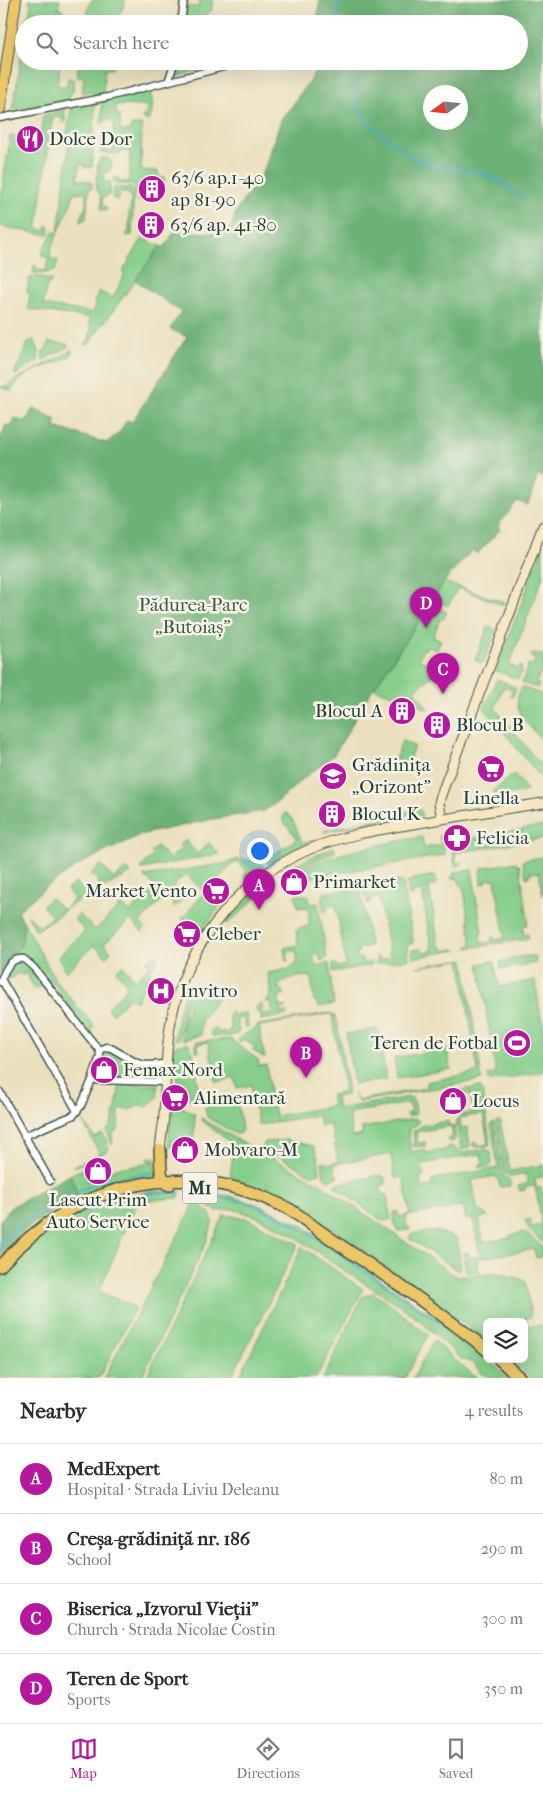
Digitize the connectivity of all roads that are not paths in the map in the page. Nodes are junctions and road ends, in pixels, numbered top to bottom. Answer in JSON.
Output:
{"nodes":[{"id":1,"x":16,"y":0,"type":"edge"},
{"id":2,"x":184,"y":0,"type":"edge"},
{"id":3,"x":182,"y":15,"type":"edge"},
{"id":4,"x":173,"y":70,"type":"edge"},
{"id":5,"x":213,"y":70,"type":"edge"},
{"id":6,"x":168,"y":82,"type":"junction"},
{"id":7,"x":1,"y":93,"type":"edge"},
{"id":8,"x":0,"y":109,"type":"edge"},
{"id":9,"x":0,"y":118,"type":"edge"},
{"id":10,"x":543,"y":526,"type":"edge"},
{"id":11,"x":543,"y":803,"type":"edge"},
{"id":12,"x":442,"y":819,"type":"junction"},
{"id":13,"x":0,"y":980,"type":"edge"},
{"id":14,"x":99,"y":1050,"type":"junction"},
{"id":15,"x":166,"y":1064,"type":"junction"},
{"id":16,"x":92,"y":1080,"type":"junction"},
{"id":17,"x":165,"y":1082,"type":"junction"},
{"id":18,"x":0,"y":1092,"type":"edge"},
{"id":19,"x":77,"y":1111,"type":"junction"},
{"id":20,"x":24,"y":1136,"type":"junction"},
{"id":21,"x":164,"y":1151,"type":"junction"},
{"id":22,"x":50,"y":1181,"type":"dead end"},
{"id":23,"x":163,"y":1182,"type":"junction"},
{"id":24,"x":263,"y":1198,"type":"junction"},
{"id":25,"x":75,"y":1206,"type":"junction"},
{"id":26,"x":318,"y":1230,"type":"junction"},
{"id":27,"x":0,"y":1266,"type":"edge"},
{"id":28,"x":483,"y":1347,"type":"edge"},
{"id":29,"x":503,"y":1363,"type":"edge"},
{"id":30,"x":520,"y":1378,"type":"edge"}],
"edges":[{"from":1,"to":7,"type":"main road"},
{"from":2,"to":3,"type":"street"},
{"from":4,"to":6,"type":"street"},
{"from":5,"to":6,"type":"street"},
{"from":6,"to":9,"type":"street"},
{"from":7,"to":8,"type":"main road"},
{"from":10,"to":12,"type":"main road"},
{"from":11,"to":12,"type":"main road"},
{"from":12,"to":15,"type":"main road"},
{"from":13,"to":14,"type":"street"},
{"from":13,"to":19,"type":"street"},
{"from":14,"to":15,"type":"street"},
{"from":14,"to":16,"type":"street"},
{"from":15,"to":17,"type":"main road"},
{"from":16,"to":17,"type":"street"},
{"from":16,"to":19,"type":"street"},
{"from":17,"to":21,"type":"main road"},
{"from":18,"to":20,"type":"street"},
{"from":19,"to":20,"type":"street"},
{"from":20,"to":22,"type":"street"},
{"from":21,"to":23,"type":"highway","number":"M1"},
{"from":21,"to":24,"type":"highway","number":"M1"},
{"from":21,"to":25,"type":"highway","number":"M1"},
{"from":23,"to":24,"type":"highway","number":"M1"},
{"from":23,"to":25,"type":"highway","number":"M1"},
{"from":23,"to":26,"type":"highway","number":"M1"},
{"from":24,"to":26,"type":"highway","number":"M1"},
{"from":25,"to":26,"type":"highway","number":"M1"},
{"from":25,"to":27,"type":"highway","number":"M1"},
{"from":26,"to":28,"type":"highway","number":"M1"},
{"from":29,"to":30,"type":"highway"}]}
